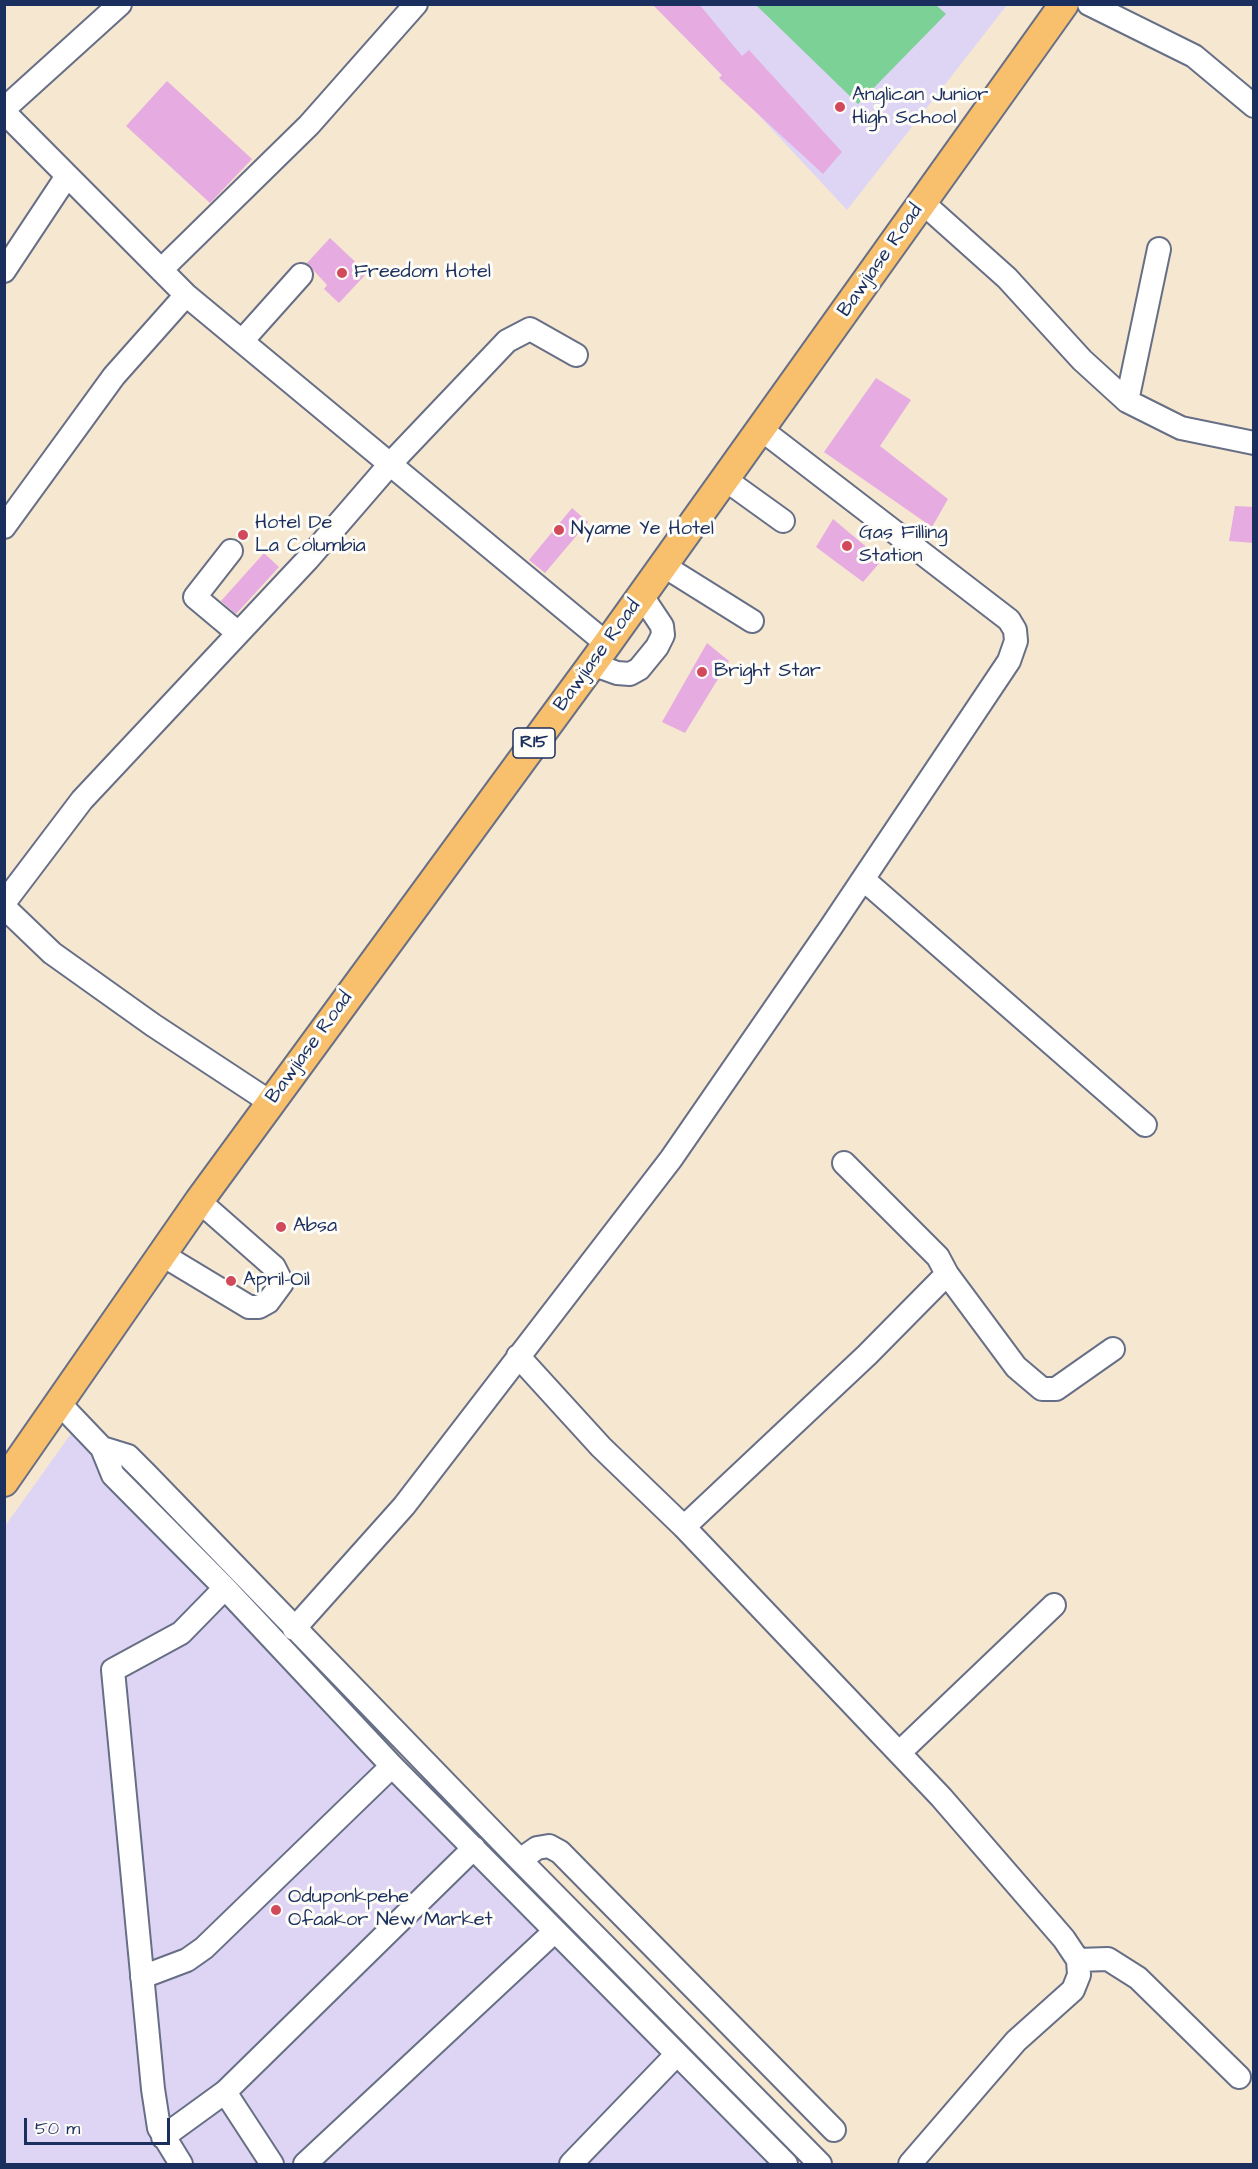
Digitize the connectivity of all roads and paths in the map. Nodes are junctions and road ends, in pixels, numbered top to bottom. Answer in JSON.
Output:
{"nodes":[{"id":1,"x":120,"y":4,"type":"edge"},
{"id":2,"x":416,"y":4,"type":"edge"},
{"id":3,"x":1064,"y":4,"type":"edge"},
{"id":4,"x":1089,"y":4,"type":"edge"},
{"id":5,"x":1254,"y":106,"type":"edge"},
{"id":6,"x":4,"y":110,"type":"edge"},
{"id":7,"x":67,"y":176,"type":"junction"},
{"id":8,"x":922,"y":202,"type":"junction"},
{"id":9,"x":1159,"y":249,"type":"dead end"},
{"id":10,"x":161,"y":270,"type":"junction"},
{"id":11,"x":4,"y":271,"type":"edge"},
{"id":12,"x":301,"y":275,"type":"dead end"},
{"id":13,"x":186,"y":295,"type":"junction"},
{"id":14,"x":242,"y":342,"type":"junction"},
{"id":15,"x":576,"y":355,"type":"dead end"},
{"id":16,"x":1127,"y":401,"type":"junction"},
{"id":17,"x":762,"y":429,"type":"junction"},
{"id":18,"x":1254,"y":443,"type":"edge"},
{"id":19,"x":391,"y":463,"type":"junction"},
{"id":20,"x":726,"y":480,"type":"junction"},
{"id":21,"x":783,"y":521,"type":"dead end"},
{"id":22,"x":4,"y":527,"type":"edge"},
{"id":23,"x":231,"y":551,"type":"dead end"},
{"id":24,"x":664,"y":566,"type":"junction"},
{"id":25,"x":642,"y":596,"type":"junction"},
{"id":26,"x":752,"y":621,"type":"dead end"},
{"id":27,"x":238,"y":633,"type":"junction"},
{"id":28,"x":599,"y":654,"type":"junction"},
{"id":29,"x":863,"y":879,"type":"junction"},
{"id":30,"x":4,"y":905,"type":"edge"},
{"id":31,"x":270,"y":1102,"type":"junction"},
{"id":32,"x":1145,"y":1125,"type":"dead end"},
{"id":33,"x":844,"y":1163,"type":"dead end"},
{"id":34,"x":199,"y":1202,"type":"junction"},
{"id":35,"x":161,"y":1254,"type":"junction"},
{"id":36,"x":947,"y":1274,"type":"junction"},
{"id":37,"x":1113,"y":1348,"type":"dead end"},
{"id":38,"x":518,"y":1356,"type":"junction"},
{"id":39,"x":60,"y":1404,"type":"junction"},
{"id":40,"x":102,"y":1448,"type":"junction"},
{"id":41,"x":4,"y":1482,"type":"edge"},
{"id":42,"x":684,"y":1527,"type":"junction"},
{"id":43,"x":225,"y":1588,"type":"junction"},
{"id":44,"x":1054,"y":1605,"type":"dead end"},
{"id":45,"x":294,"y":1629,"type":"junction"},
{"id":46,"x":899,"y":1753,"type":"junction"},
{"id":47,"x":392,"y":1766,"type":"junction"},
{"id":48,"x":474,"y":1848,"type":"junction"},
{"id":49,"x":520,"y":1860,"type":"junction"},
{"id":50,"x":555,"y":1931,"type":"junction"},
{"id":51,"x":1078,"y":1960,"type":"junction"},
{"id":52,"x":142,"y":1977,"type":"junction"},
{"id":53,"x":677,"y":2054,"type":"junction"},
{"id":54,"x":1239,"y":2077,"type":"dead end"},
{"id":55,"x":225,"y":2091,"type":"junction"},
{"id":56,"x":834,"y":2130,"type":"dead end"},
{"id":57,"x":163,"y":2137,"type":"junction"},
{"id":58,"x":181,"y":2164,"type":"edge"},
{"id":59,"x":272,"y":2164,"type":"edge"},
{"id":60,"x":305,"y":2164,"type":"edge"},
{"id":61,"x":571,"y":2164,"type":"edge"},
{"id":62,"x":786,"y":2164,"type":"edge"},
{"id":63,"x":820,"y":2164,"type":"edge"},
{"id":64,"x":910,"y":2164,"type":"edge"}],
"edges":[{"from":1,"to":6,"type":"street"},
{"from":2,"to":10,"type":"street"},
{"from":3,"to":8,"type":"main road","name":"Bawjiase Road","number":"R15"},
{"from":4,"to":5,"type":"street"},
{"from":6,"to":7,"type":"street"},
{"from":7,"to":10,"type":"street"},
{"from":7,"to":11,"type":"street"},
{"from":8,"to":16,"type":"street"},
{"from":8,"to":17,"type":"main road","name":"Bawjiase Road","number":"R15"},
{"from":9,"to":16,"type":"street"},
{"from":10,"to":13,"type":"street"},
{"from":12,"to":14,"type":"street"},
{"from":13,"to":14,"type":"street"},
{"from":13,"to":22,"type":"street"},
{"from":14,"to":19,"type":"street"},
{"from":15,"to":19,"type":"street"},
{"from":16,"to":18,"type":"street"},
{"from":17,"to":20,"type":"main road","name":"Bawjiase Road","number":"R15"},
{"from":17,"to":29,"type":"street"},
{"from":19,"to":27,"type":"street"},
{"from":19,"to":28,"type":"street"},
{"from":20,"to":21,"type":"street"},
{"from":20,"to":24,"type":"main road","name":"Bawjiase Road","number":"R15"},
{"from":23,"to":27,"type":"street"},
{"from":24,"to":25,"type":"main road","name":"Bawjiase Road","number":"R15"},
{"from":24,"to":26,"type":"street"},
{"from":25,"to":28,"type":"main road","name":"Bawjiase Road","number":"R15"},
{"from":25,"to":28,"type":"street"},
{"from":27,"to":30,"type":"street"},
{"from":28,"to":31,"type":"main road","name":"Bawjiase Road","number":"R15"},
{"from":29,"to":32,"type":"street"},
{"from":29,"to":38,"type":"street"},
{"from":30,"to":31,"type":"street"},
{"from":31,"to":34,"type":"main road","name":"Bawjiase Road","number":"R15"},
{"from":33,"to":36,"type":"street"},
{"from":34,"to":35,"type":"main road","name":"Bawjiase Road","number":"R15"},
{"from":34,"to":35,"type":"street"},
{"from":35,"to":39,"type":"main road","name":"Bawjiase Road","number":"R15"},
{"from":36,"to":37,"type":"street"},
{"from":36,"to":42,"type":"street"},
{"from":38,"to":42,"type":"street"},
{"from":38,"to":45,"type":"street"},
{"from":39,"to":40,"type":"street"},
{"from":39,"to":41,"type":"main road","name":"Bawjiase Road","number":"R15"},
{"from":40,"to":43,"type":"street"},
{"from":40,"to":45,"type":"street"},
{"from":42,"to":46,"type":"street"},
{"from":43,"to":47,"type":"street"},
{"from":43,"to":52,"type":"street"},
{"from":44,"to":46,"type":"street"},
{"from":45,"to":49,"type":"street"},
{"from":46,"to":51,"type":"street"},
{"from":47,"to":48,"type":"street"},
{"from":47,"to":52,"type":"street"},
{"from":48,"to":50,"type":"street"},
{"from":48,"to":55,"type":"street"},
{"from":49,"to":56,"type":"street"},
{"from":49,"to":63,"type":"street"},
{"from":50,"to":53,"type":"street"},
{"from":50,"to":60,"type":"street"},
{"from":51,"to":54,"type":"street"},
{"from":51,"to":64,"type":"street"},
{"from":52,"to":57,"type":"street"},
{"from":53,"to":61,"type":"street"},
{"from":53,"to":62,"type":"street"},
{"from":55,"to":57,"type":"street"},
{"from":55,"to":59,"type":"street"},
{"from":57,"to":58,"type":"street"}]}
